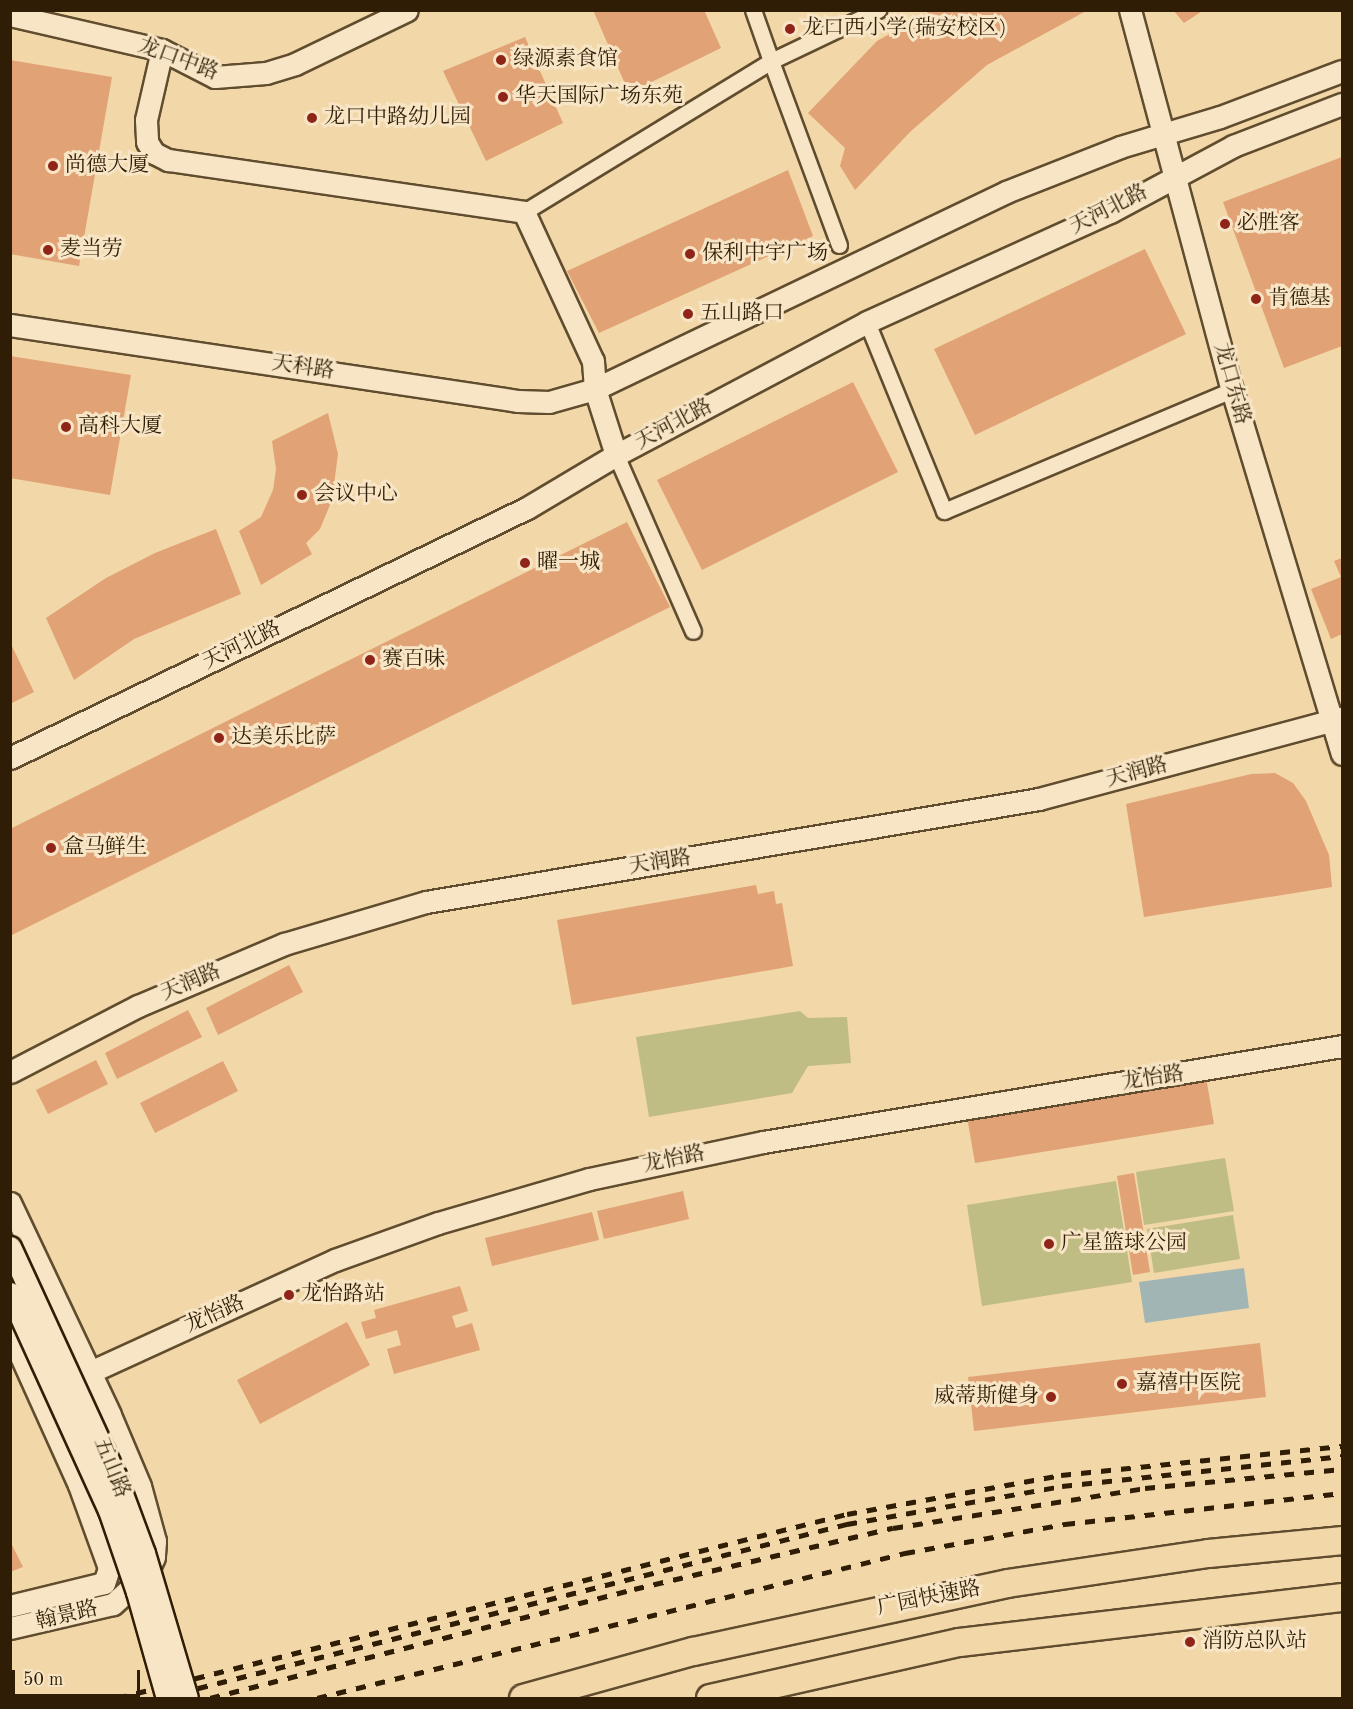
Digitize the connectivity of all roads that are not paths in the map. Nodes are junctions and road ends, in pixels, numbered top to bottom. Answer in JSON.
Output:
{"nodes":[{"id":1,"x":407,"y":10,"type":"edge"},
{"id":2,"x":753,"y":10,"type":"edge"},
{"id":3,"x":878,"y":10,"type":"edge"},
{"id":4,"x":1130,"y":10,"type":"edge"},
{"id":5,"x":10,"y":15,"type":"edge"},
{"id":6,"x":162,"y":50,"type":"junction"},
{"id":7,"x":771,"y":61,"type":"junction"},
{"id":8,"x":1342,"y":71,"type":"edge"},
{"id":9,"x":1342,"y":104,"type":"edge"},
{"id":10,"x":1164,"y":134,"type":"junction"},
{"id":11,"x":1174,"y":177,"type":"junction"},
{"id":12,"x":524,"y":212,"type":"junction"},
{"id":13,"x":839,"y":245,"type":"dead end"},
{"id":14,"x":867,"y":322,"type":"junction"},
{"id":15,"x":10,"y":325,"type":"edge"},
{"id":16,"x":595,"y":389,"type":"junction"},
{"id":17,"x":1232,"y":390,"type":"junction"},
{"id":18,"x":616,"y":455,"type":"junction"},
{"id":19,"x":693,"y":631,"type":"dead end"},
{"id":20,"x":1339,"y":717,"type":"edge"},
{"id":21,"x":1342,"y":754,"type":"edge"},
{"id":22,"x":10,"y":758,"type":"edge"},
{"id":23,"x":1342,"y":1046,"type":"edge"},
{"id":24,"x":10,"y":1072,"type":"edge"},
{"id":25,"x":10,"y":1203,"type":"edge"},
{"id":26,"x":10,"y":1247,"type":"edge"},
{"id":27,"x":10,"y":1293,"type":"edge"},
{"id":28,"x":10,"y":1332,"type":"edge"},
{"id":29,"x":90,"y":1371,"type":"junction"},
{"id":30,"x":40,"y":1395,"type":"junction"},
{"id":31,"x":1342,"y":1540,"type":"edge"},
{"id":32,"x":1342,"y":1597,"type":"edge"},
{"id":33,"x":10,"y":1606,"type":"edge"},
{"id":34,"x":10,"y":1628,"type":"edge"},
{"id":35,"x":167,"y":1698,"type":"edge"},
{"id":36,"x":187,"y":1698,"type":"edge"},
{"id":37,"x":523,"y":1698,"type":"edge"},
{"id":38,"x":710,"y":1698,"type":"edge"}],
"edges":[{"from":1,"to":6,"type":"street","name":"龙口中路"},
{"from":2,"to":7,"type":"street"},
{"from":3,"to":7,"type":"street"},
{"from":4,"to":10,"type":"street","name":"龙口东路"},
{"from":5,"to":6,"type":"street","name":"龙口中路"},
{"from":6,"to":12,"type":"street"},
{"from":7,"to":12,"type":"street"},
{"from":7,"to":13,"type":"street"},
{"from":8,"to":10,"type":"street"},
{"from":9,"to":11,"type":"street","name":"天河北路"},
{"from":10,"to":11,"type":"street","name":"龙口东路"},
{"from":10,"to":16,"type":"street"},
{"from":11,"to":14,"type":"street","name":"天河北路"},
{"from":11,"to":17,"type":"street","name":"龙口东路"},
{"from":12,"to":16,"type":"street"},
{"from":14,"to":17,"type":"street"},
{"from":14,"to":18,"type":"street","name":"天河北路"},
{"from":15,"to":16,"type":"street","name":"天科路"},
{"from":16,"to":18,"type":"street"},
{"from":17,"to":20,"type":"street","name":"龙口东路"},
{"from":18,"to":19,"type":"street"},
{"from":18,"to":22,"type":"street","name":"天河北路"},
{"from":20,"to":21,"type":"street","name":"龙口东路"},
{"from":20,"to":24,"type":"street","name":"天润路"},
{"from":23,"to":29,"type":"street","name":"龙怡路"},
{"from":25,"to":29,"type":"street"},
{"from":26,"to":36,"type":"street","name":"五山路","bridge":true},
{"from":27,"to":35,"type":"street","name":"五山路","bridge":true},
{"from":28,"to":30,"type":"street"},
{"from":29,"to":30,"type":"street","name":"龙怡路"},
{"from":29,"to":34,"type":"street","name":"翰景路"},
{"from":30,"to":33,"type":"street","name":"翰景路"},
{"from":31,"to":37,"type":"highway","name":"广园快速路"},
{"from":32,"to":38,"type":"highway"}]}
